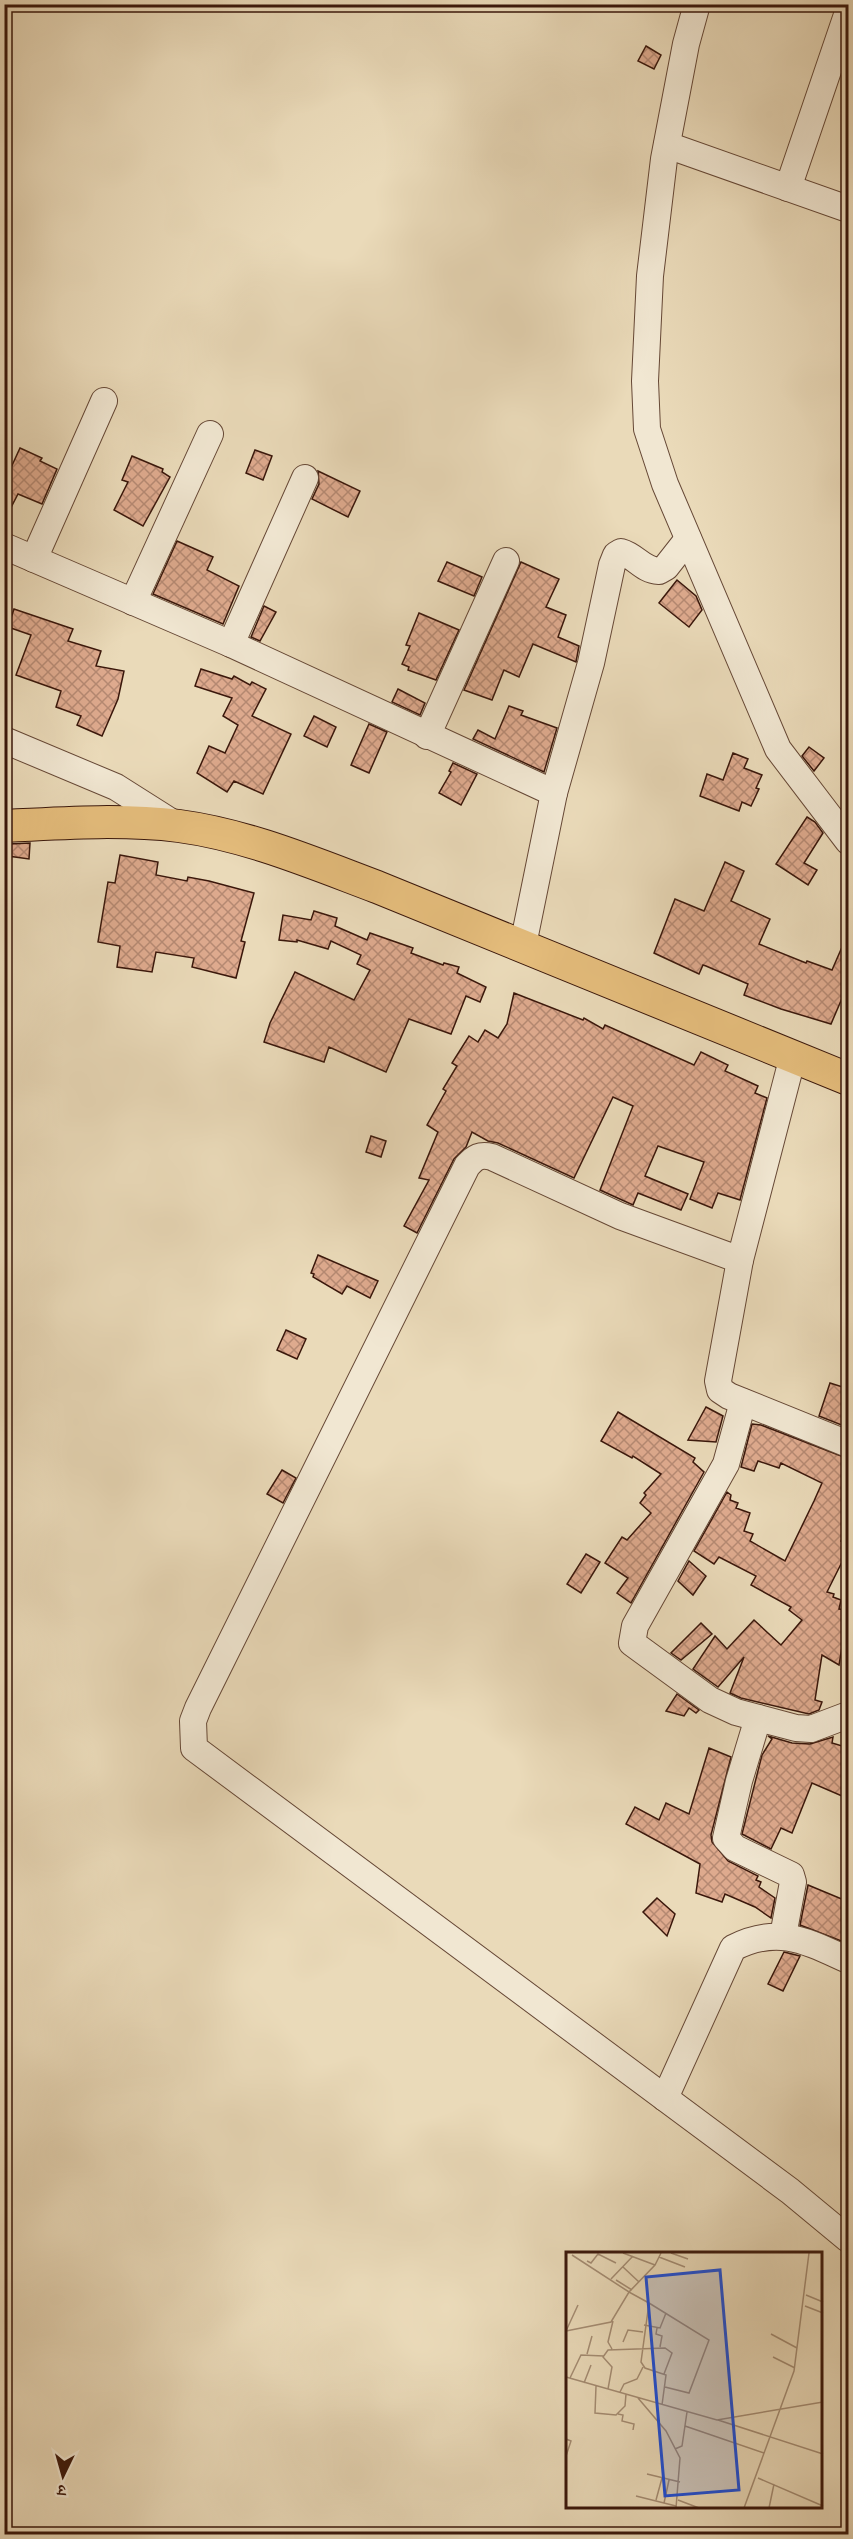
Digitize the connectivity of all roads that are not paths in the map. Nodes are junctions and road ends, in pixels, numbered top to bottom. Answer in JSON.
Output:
{"nodes":[{"id":1,"x":697,"y":4,"type":"edge"},
{"id":2,"x":849,"y":12,"type":"edge"},
{"id":3,"x":667,"y":145,"type":"junction"},
{"id":4,"x":788,"y":188,"type":"junction"},
{"id":5,"x":849,"y":210,"type":"edge"},
{"id":6,"x":104,"y":401,"type":"dead end"},
{"id":7,"x":210,"y":434,"type":"dead end"},
{"id":8,"x":305,"y":478,"type":"dead end"},
{"id":9,"x":688,"y":539,"type":"junction"},
{"id":10,"x":4,"y":546,"type":"edge"},
{"id":11,"x":34,"y":559,"type":"junction"},
{"id":12,"x":506,"y":561,"type":"dead end"},
{"id":13,"x":133,"y":602,"type":"junction"},
{"id":14,"x":231,"y":644,"type":"junction"},
{"id":15,"x":427,"y":736,"type":"junction"},
{"id":16,"x":4,"y":740,"type":"edge"},
{"id":17,"x":554,"y":793,"type":"junction"},
{"id":18,"x":4,"y":826,"type":"edge"},
{"id":19,"x":179,"y":826,"type":"junction"},
{"id":20,"x":849,"y":841,"type":"edge"},
{"id":21,"x":523,"y":945,"type":"junction"},
{"id":22,"x":793,"y":1056,"type":"junction"},
{"id":23,"x":849,"y":1079,"type":"edge"},
{"id":24,"x":740,"y":1260,"type":"junction"},
{"id":25,"x":743,"y":1402,"type":"junction"},
{"id":26,"x":849,"y":1444,"type":"edge"},
{"id":27,"x":849,"y":1715,"type":"edge"},
{"id":28,"x":758,"y":1718,"type":"junction"},
{"id":29,"x":783,"y":1936,"type":"junction"},
{"id":30,"x":849,"y":1960,"type":"edge"},
{"id":31,"x":665,"y":2098,"type":"junction"},
{"id":32,"x":848,"y":2236,"type":"edge"}],
"edges":[{"from":1,"to":3,"type":"street"},
{"from":2,"to":4,"type":"street"},
{"from":3,"to":4,"type":"street"},
{"from":3,"to":9,"type":"street"},
{"from":4,"to":5,"type":"street"},
{"from":6,"to":11,"type":"street"},
{"from":7,"to":13,"type":"street"},
{"from":8,"to":14,"type":"street"},
{"from":9,"to":17,"type":"street"},
{"from":9,"to":20,"type":"street"},
{"from":10,"to":11,"type":"street"},
{"from":11,"to":13,"type":"street"},
{"from":12,"to":15,"type":"street"},
{"from":13,"to":14,"type":"street"},
{"from":14,"to":15,"type":"street"},
{"from":15,"to":17,"type":"street"},
{"from":16,"to":19,"type":"street"},
{"from":17,"to":21,"type":"street"},
{"from":18,"to":19,"type":"main road"},
{"from":19,"to":21,"type":"main road"},
{"from":21,"to":22,"type":"main road"},
{"from":22,"to":23,"type":"main road"},
{"from":22,"to":24,"type":"street"},
{"from":24,"to":25,"type":"street"},
{"from":24,"to":31,"type":"street"},
{"from":25,"to":26,"type":"street"},
{"from":25,"to":28,"type":"street"},
{"from":27,"to":28,"type":"street"},
{"from":28,"to":29,"type":"street"},
{"from":29,"to":30,"type":"street"},
{"from":29,"to":31,"type":"street"},
{"from":31,"to":32,"type":"street"}]}
